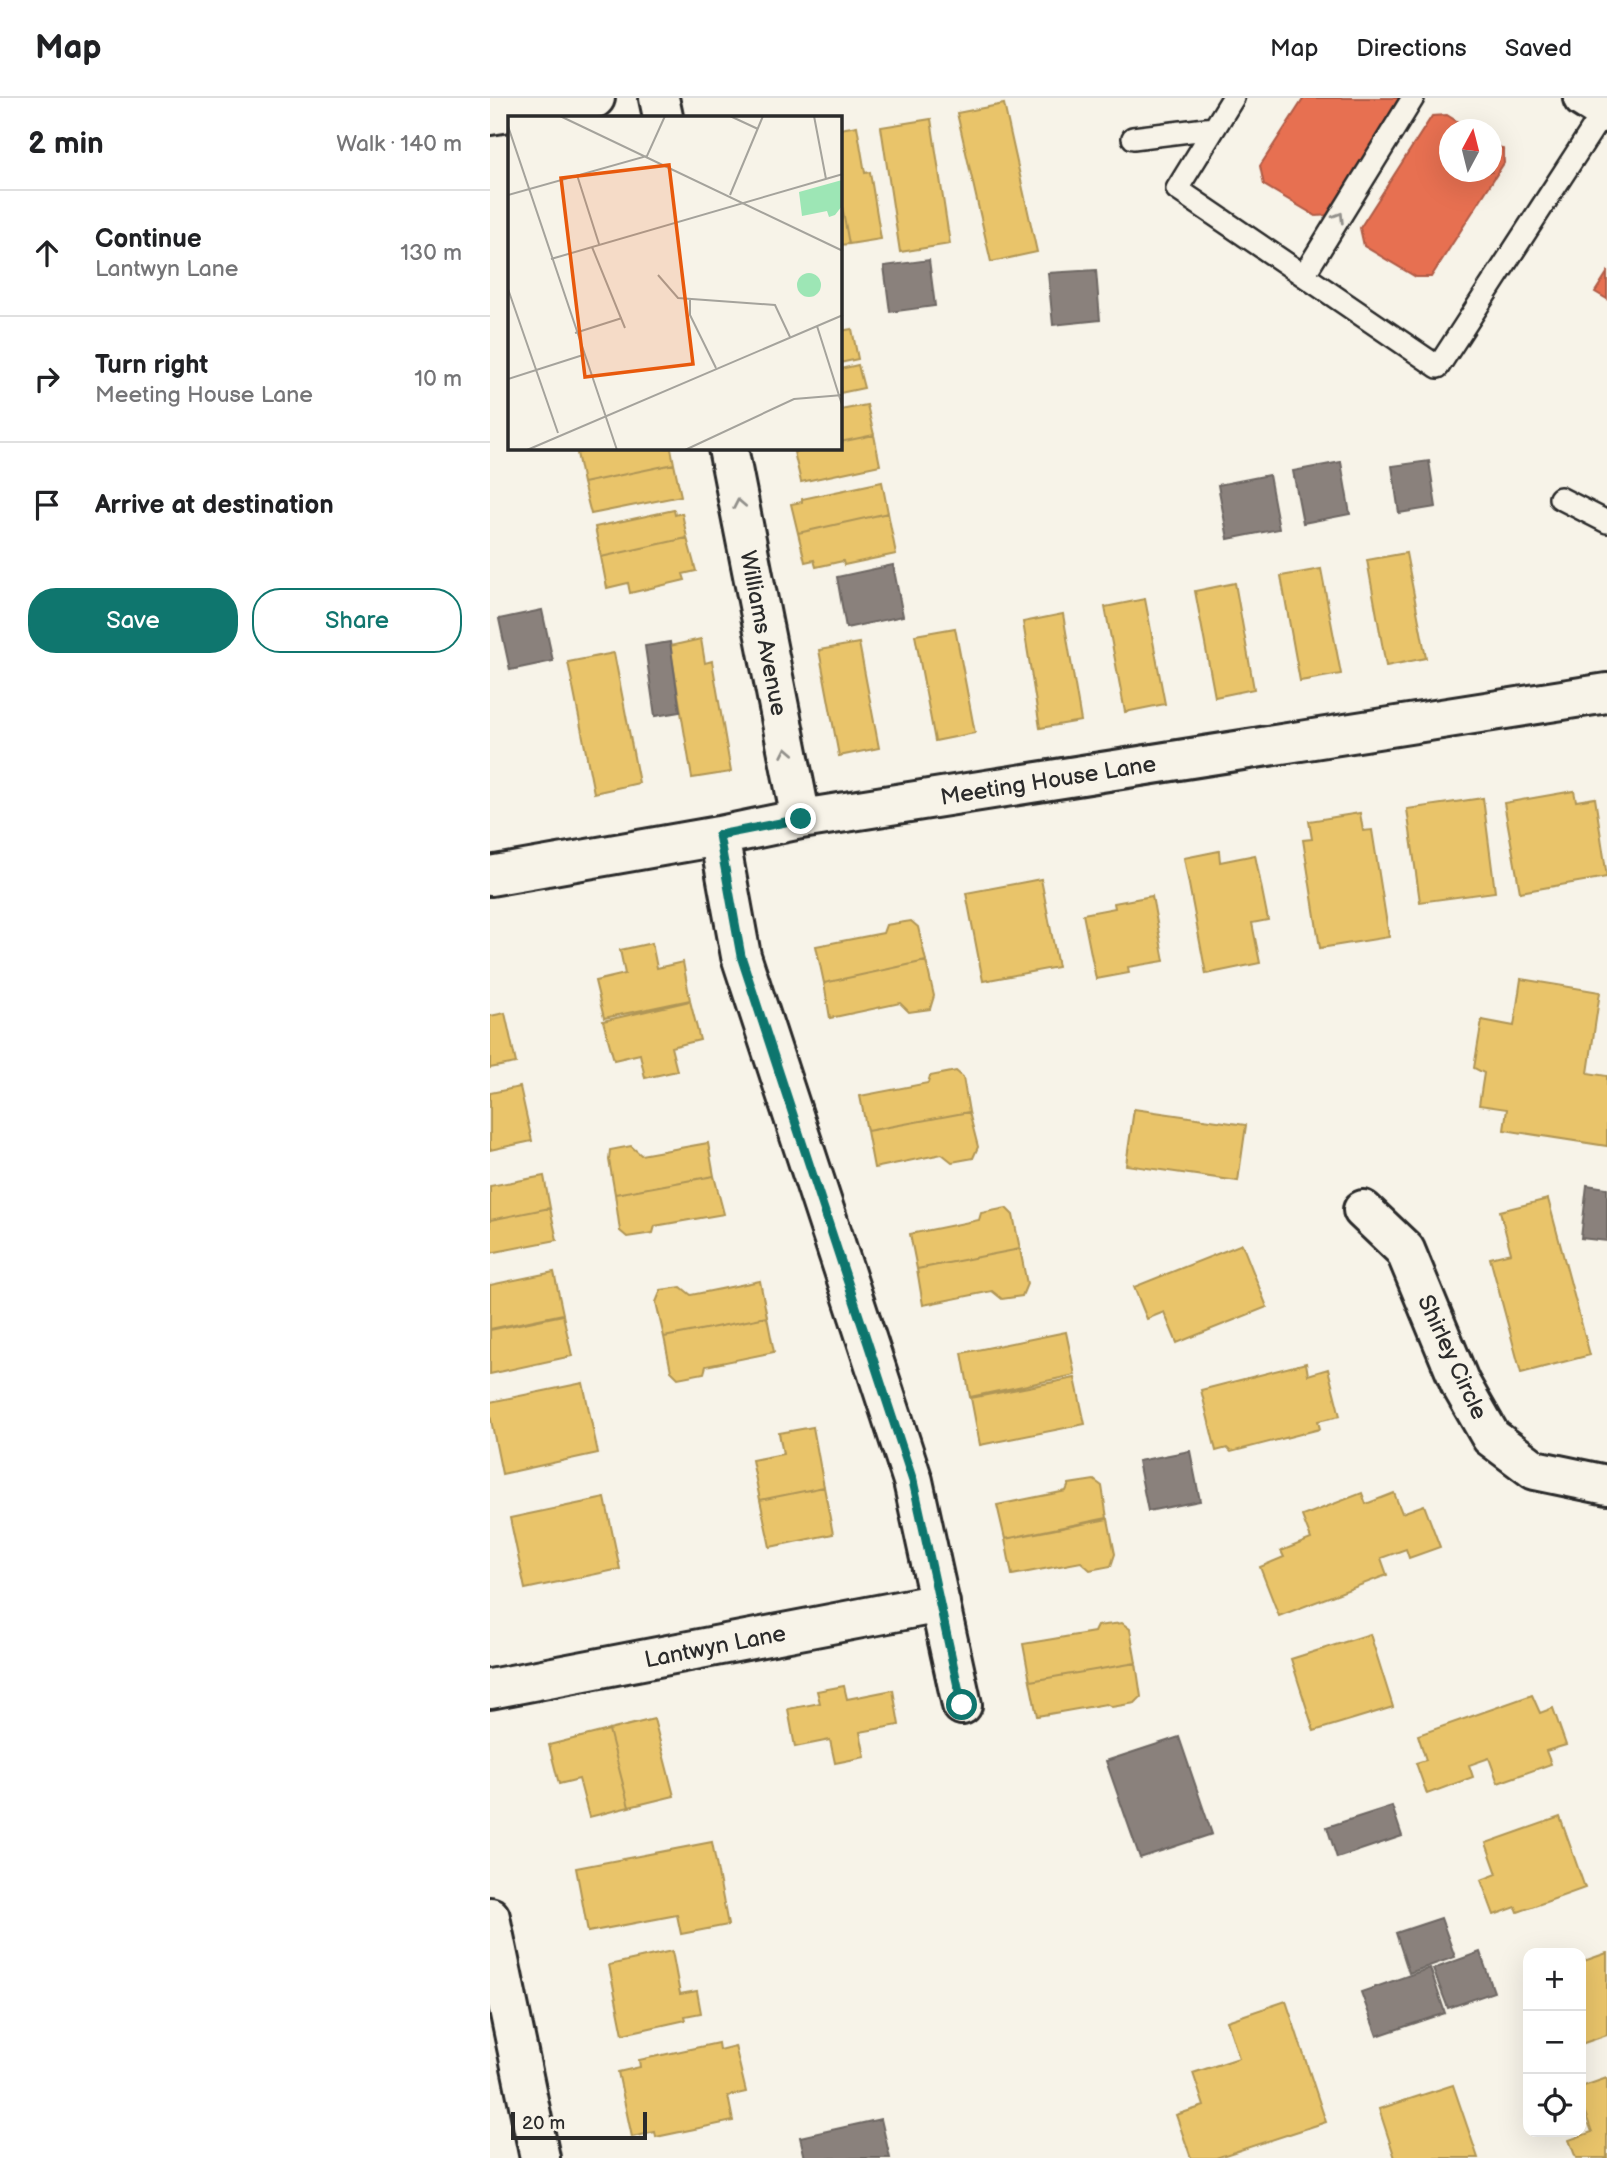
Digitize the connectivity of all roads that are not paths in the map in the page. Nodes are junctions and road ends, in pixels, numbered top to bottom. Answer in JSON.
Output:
{"nodes":[{"id":1,"x":595,"y":98,"type":"edge"},
{"id":2,"x":659,"y":98,"type":"edge"},
{"id":3,"x":1233,"y":98,"type":"edge"},
{"id":4,"x":1413,"y":98,"type":"edge"},
{"id":5,"x":1598,"y":107,"type":"edge"},
{"id":6,"x":490,"y":115,"type":"edge"},
{"id":7,"x":663,"y":116,"type":"edge"},
{"id":8,"x":1214,"y":128,"type":"junction"},
{"id":9,"x":1133,"y":138,"type":"dead end"},
{"id":10,"x":1304,"y":275,"type":"junction"},
{"id":11,"x":728,"y":450,"type":"edge"},
{"id":12,"x":1560,"y":498,"type":"dead end"},
{"id":13,"x":1607,"y":522,"type":"edge"},
{"id":14,"x":1607,"y":692,"type":"edge"},
{"id":15,"x":801,"y":819,"type":"junction"},
{"id":16,"x":719,"y":835,"type":"junction"},
{"id":17,"x":490,"y":876,"type":"edge"},
{"id":18,"x":1363,"y":1210,"type":"dead end"},
{"id":19,"x":1607,"y":1485,"type":"edge"},
{"id":20,"x":940,"y":1603,"type":"junction"},
{"id":21,"x":490,"y":1689,"type":"edge"},
{"id":22,"x":962,"y":1705,"type":"dead end"},
{"id":23,"x":491,"y":1926,"type":"edge"},
{"id":24,"x":540,"y":2158,"type":"edge"}],
"edges":[{"from":1,"to":6,"type":"street"},
{"from":2,"to":7,"type":"street"},
{"from":3,"to":8,"type":"lane"},
{"from":10,"to":4,"type":"lane","one_way":true},
{"from":5,"to":10,"type":"lane"},
{"from":8,"to":9,"type":"lane"},
{"from":8,"to":10,"type":"lane"},
{"from":15,"to":11,"type":"street","name":"Williams Avenue","one_way":true},
{"from":12,"to":13,"type":"lane"},
{"from":14,"to":15,"type":"street","name":"Meeting House Lane"},
{"from":15,"to":16,"type":"street","name":"Meeting House Lane"},
{"from":16,"to":17,"type":"street","name":"Meeting House Lane"},
{"from":16,"to":20,"type":"street"},
{"from":18,"to":19,"type":"street","name":"Shirley Circle"},
{"from":20,"to":21,"type":"street","name":"Lantwyn Lane"},
{"from":20,"to":22,"type":"street"},
{"from":23,"to":24,"type":"street"}]}
